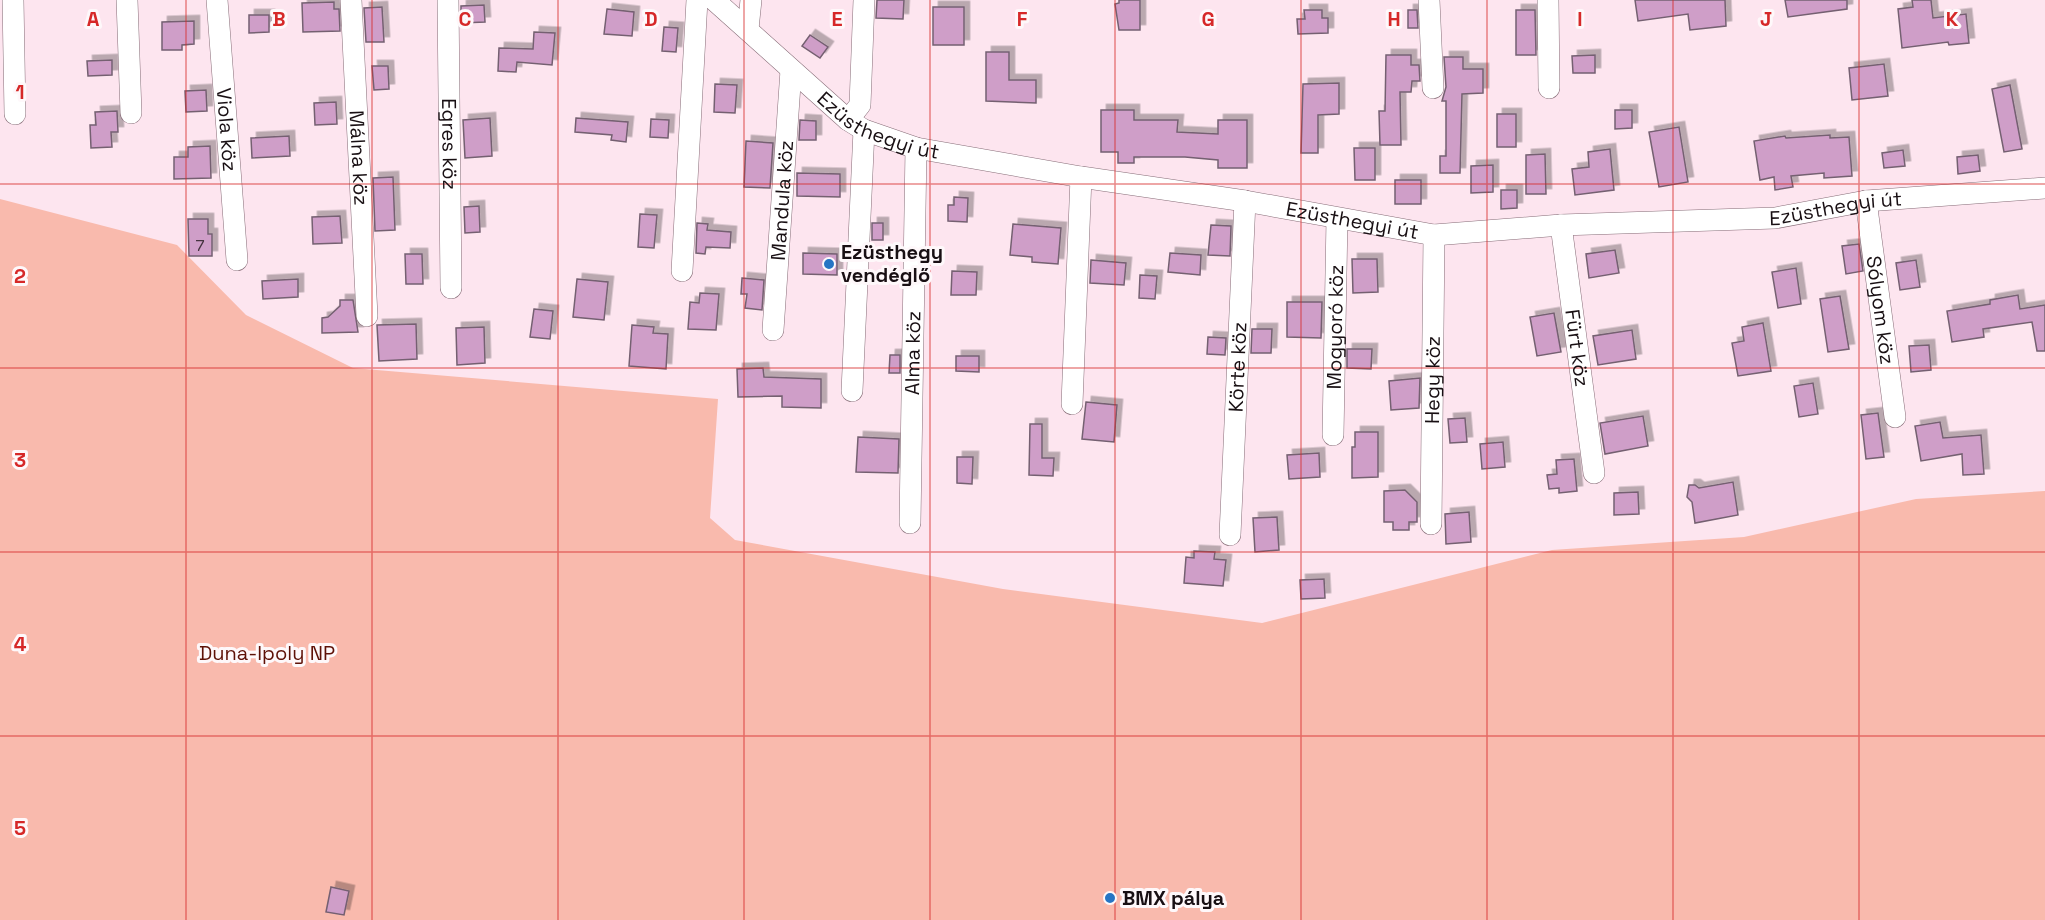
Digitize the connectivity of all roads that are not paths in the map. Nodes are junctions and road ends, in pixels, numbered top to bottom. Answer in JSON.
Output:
{"nodes":[{"id":1,"x":13,"y":0,"type":"edge"},
{"id":2,"x":127,"y":0,"type":"edge"},
{"id":3,"x":218,"y":0,"type":"edge"},
{"id":4,"x":351,"y":0,"type":"edge"},
{"id":5,"x":448,"y":0,"type":"edge"},
{"id":6,"x":696,"y":0,"type":"edge"},
{"id":7,"x":714,"y":0,"type":"edge"},
{"id":8,"x":751,"y":0,"type":"edge"},
{"id":9,"x":864,"y":0,"type":"edge"},
{"id":10,"x":1430,"y":0,"type":"edge"},
{"id":11,"x":1548,"y":0,"type":"edge"},
{"id":12,"x":748,"y":29,"type":"junction"},
{"id":13,"x":791,"y":70,"type":"junction"},
{"id":14,"x":1433,"y":88,"type":"dead end"},
{"id":15,"x":1549,"y":88,"type":"dead end"},
{"id":16,"x":131,"y":113,"type":"dead end"},
{"id":17,"x":15,"y":114,"type":"dead end"},
{"id":18,"x":856,"y":125,"type":"junction"},
{"id":19,"x":916,"y":148,"type":"junction"},
{"id":20,"x":1081,"y":177,"type":"junction"},
{"id":21,"x":2045,"y":188,"type":"edge"},
{"id":22,"x":1245,"y":201,"type":"junction"},
{"id":23,"x":1866,"y":201,"type":"junction"},
{"id":24,"x":1337,"y":219,"type":"junction"},
{"id":25,"x":1561,"y":225,"type":"junction"},
{"id":26,"x":1434,"y":235,"type":"junction"},
{"id":27,"x":237,"y":260,"type":"dead end"},
{"id":28,"x":682,"y":271,"type":"dead end"},
{"id":29,"x":451,"y":288,"type":"dead end"},
{"id":30,"x":367,"y":316,"type":"dead end"},
{"id":31,"x":773,"y":330,"type":"dead end"},
{"id":32,"x":852,"y":391,"type":"dead end"},
{"id":33,"x":1072,"y":404,"type":"dead end"},
{"id":34,"x":1895,"y":417,"type":"dead end"},
{"id":35,"x":1334,"y":435,"type":"dead end"},
{"id":36,"x":1594,"y":472,"type":"dead end"},
{"id":37,"x":910,"y":523,"type":"dead end"},
{"id":38,"x":1431,"y":524,"type":"dead end"},
{"id":39,"x":1230,"y":535,"type":"dead end"}],
"edges":[{"from":1,"to":17,"type":"street"},
{"from":2,"to":16,"type":"street"},
{"from":3,"to":27,"type":"street","name":"Viola köz"},
{"from":4,"to":30,"type":"street","name":"Málna köz"},
{"from":5,"to":29,"type":"street","name":"Egres köz"},
{"from":6,"to":28,"type":"street"},
{"from":7,"to":12,"type":"street","name":"Ezüsthegyi út"},
{"from":8,"to":12,"type":"street"},
{"from":9,"to":18,"type":"street"},
{"from":10,"to":14,"type":"street"},
{"from":11,"to":15,"type":"street"},
{"from":12,"to":13,"type":"street","name":"Ezüsthegyi út"},
{"from":13,"to":18,"type":"street","name":"Ezüsthegyi út"},
{"from":13,"to":31,"type":"street","name":"Mandula köz"},
{"from":18,"to":19,"type":"street","name":"Ezüsthegyi út"},
{"from":18,"to":32,"type":"street"},
{"from":19,"to":20,"type":"street","name":"Ezüsthegyi út"},
{"from":19,"to":37,"type":"street","name":"Alma köz"},
{"from":20,"to":22,"type":"street","name":"Ezüsthegyi út"},
{"from":20,"to":33,"type":"street"},
{"from":21,"to":23,"type":"street","name":"Ezüsthegyi út"},
{"from":22,"to":24,"type":"street","name":"Ezüsthegyi út"},
{"from":22,"to":39,"type":"street","name":"Körte köz"},
{"from":23,"to":25,"type":"street","name":"Ezüsthegyi út"},
{"from":23,"to":34,"type":"street","name":"Sólyom köz"},
{"from":24,"to":26,"type":"street","name":"Ezüsthegyi út"},
{"from":24,"to":35,"type":"street","name":"Mogyoró köz"},
{"from":25,"to":26,"type":"street","name":"Ezüsthegyi út"},
{"from":25,"to":36,"type":"street","name":"Fürt köz"},
{"from":26,"to":38,"type":"street","name":"Hegy köz"}]}
